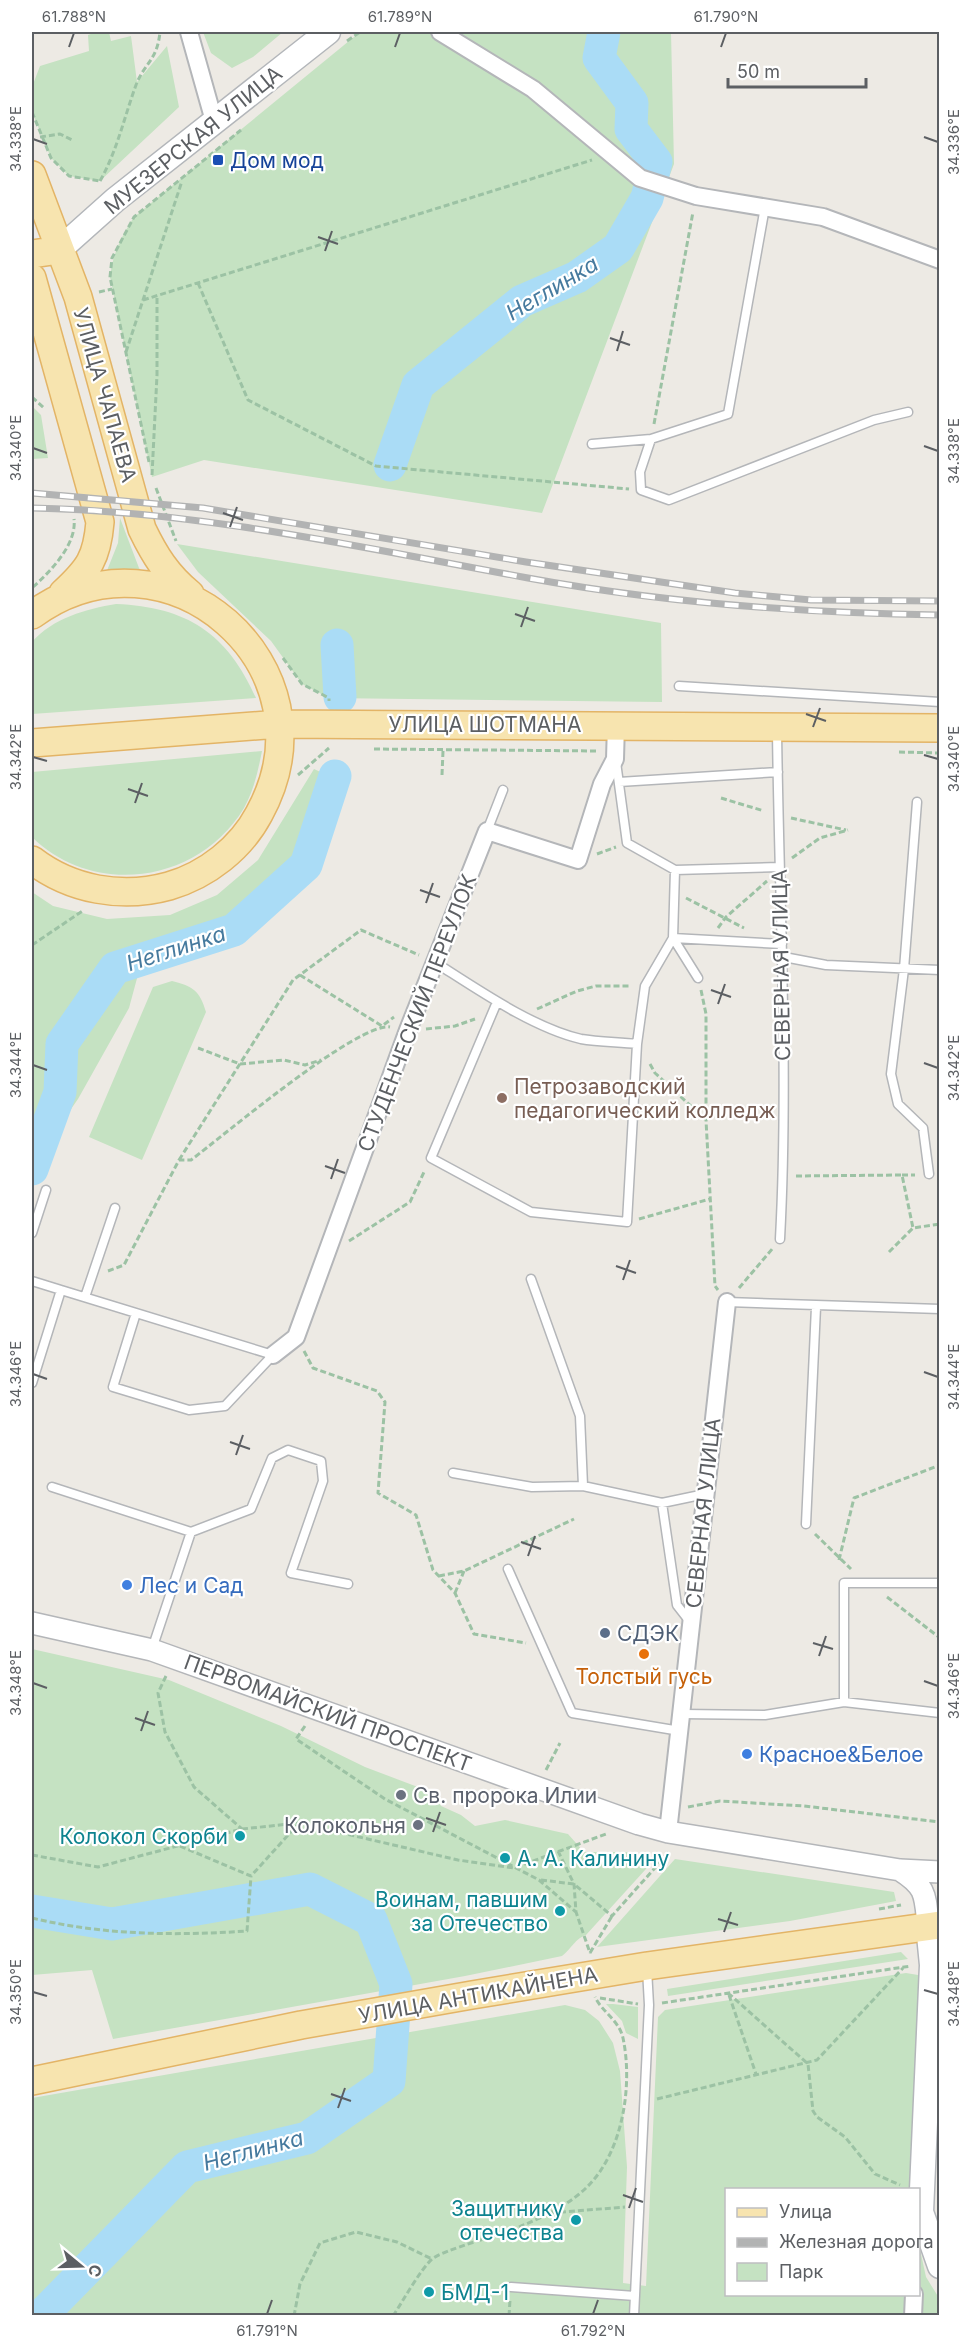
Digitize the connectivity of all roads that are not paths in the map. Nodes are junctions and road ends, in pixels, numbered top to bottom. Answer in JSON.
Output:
{"nodes":[{"id":1,"x":189,"y":32,"type":"edge"},
{"id":2,"x":328,"y":32,"type":"edge"},
{"id":3,"x":440,"y":32,"type":"edge"},
{"id":4,"x":214,"y":121,"type":"junction"},
{"id":5,"x":32,"y":175,"type":"edge"},
{"id":6,"x":765,"y":206,"type":"junction"},
{"id":7,"x":59,"y":250,"type":"junction"},
{"id":8,"x":32,"y":254,"type":"edge"},
{"id":9,"x":939,"y":260,"type":"edge"},
{"id":10,"x":32,"y":278,"type":"edge"},
{"id":11,"x":908,"y":412,"type":"dead end"},
{"id":12,"x":651,"y":439,"type":"junction"},
{"id":13,"x":592,"y":444,"type":"dead end"},
{"id":14,"x":43,"y":595,"type":"edge"},
{"id":15,"x":198,"y":601,"type":"junction"},
{"id":16,"x":32,"y":615,"type":"edge"},
{"id":17,"x":679,"y":686,"type":"dead end"},
{"id":18,"x":939,"y":702,"type":"edge"},
{"id":19,"x":279,"y":724,"type":"junction"},
{"id":20,"x":616,"y":724,"type":"junction"},
{"id":21,"x":777,"y":727,"type":"junction"},
{"id":22,"x":939,"y":729,"type":"edge"},
{"id":23,"x":32,"y":743,"type":"edge"},
{"id":24,"x":615,"y":759,"type":"junction"},
{"id":25,"x":778,"y":772,"type":"junction"},
{"id":26,"x":619,"y":782,"type":"junction"},
{"id":27,"x":502,"y":790,"type":"dead end"},
{"id":28,"x":917,"y":802,"type":"dead end"},
{"id":29,"x":487,"y":831,"type":"junction"},
{"id":30,"x":32,"y":860,"type":"edge"},
{"id":31,"x":779,"y":867,"type":"junction"},
{"id":32,"x":675,"y":870,"type":"junction"},
{"id":33,"x":673,"y":938,"type":"junction"},
{"id":34,"x":782,"y":944,"type":"junction"},
{"id":35,"x":784,"y":957,"type":"junction"},
{"id":36,"x":436,"y":963,"type":"junction"},
{"id":37,"x":904,"y":969,"type":"junction"},
{"id":38,"x":939,"y":970,"type":"edge"},
{"id":39,"x":698,"y":978,"type":"road end"},
{"id":40,"x":495,"y":1006,"type":"junction"},
{"id":41,"x":637,"y":1044,"type":"junction"},
{"id":42,"x":929,"y":1174,"type":"dead end"},
{"id":43,"x":46,"y":1190,"type":"dead end"},
{"id":44,"x":115,"y":1208,"type":"dead end"},
{"id":45,"x":32,"y":1233,"type":"edge"},
{"id":46,"x":780,"y":1239,"type":"road end"},
{"id":47,"x":531,"y":1279,"type":"dead end"},
{"id":48,"x":32,"y":1281,"type":"edge"},
{"id":49,"x":61,"y":1290,"type":"junction"},
{"id":50,"x":85,"y":1297,"type":"junction"},
{"id":51,"x":727,"y":1302,"type":"joint"},
{"id":52,"x":816,"y":1307,"type":"junction"},
{"id":53,"x":939,"y":1309,"type":"edge"},
{"id":54,"x":136,"y":1313,"type":"junction"},
{"id":55,"x":273,"y":1355,"type":"junction"},
{"id":56,"x":32,"y":1383,"type":"edge"},
{"id":57,"x":453,"y":1473,"type":"dead end"},
{"id":58,"x":583,"y":1486,"type":"junction"},
{"id":59,"x":52,"y":1487,"type":"dead end"},
{"id":60,"x":705,"y":1494,"type":"junction"},
{"id":61,"x":662,"y":1503,"type":"junction"},
{"id":62,"x":806,"y":1524,"type":"road end"},
{"id":63,"x":191,"y":1532,"type":"junction"},
{"id":64,"x":508,"y":1569,"type":"dead end"},
{"id":65,"x":939,"y":1583,"type":"edge"},
{"id":66,"x":348,"y":1584,"type":"dead end"},
{"id":67,"x":32,"y":1623,"type":"edge"},
{"id":68,"x":691,"y":1624,"type":"junction"},
{"id":69,"x":152,"y":1650,"type":"junction"},
{"id":70,"x":844,"y":1702,"type":"junction"},
{"id":71,"x":939,"y":1713,"type":"edge"},
{"id":72,"x":681,"y":1722,"type":"junction"},
{"id":73,"x":669,"y":1841,"type":"junction"},
{"id":74,"x":900,"y":1870,"type":"junction"},
{"id":75,"x":939,"y":1872,"type":"edge"},
{"id":76,"x":934,"y":1925,"type":"edge"},
{"id":77,"x":647,"y":1966,"type":"junction"},
{"id":78,"x":32,"y":2081,"type":"edge"},
{"id":79,"x":922,"y":2200,"type":"junction"},
{"id":80,"x":920,"y":2218,"type":"edge"},
{"id":81,"x":939,"y":2266,"type":"edge"},
{"id":82,"x":511,"y":2286,"type":"dead end"},
{"id":83,"x":635,"y":2296,"type":"junction"},
{"id":84,"x":914,"y":2296,"type":"edge"},
{"id":85,"x":634,"y":2316,"type":"edge"},
{"id":86,"x":913,"y":2316,"type":"edge"}],
"edges":[{"from":1,"to":4,"type":"street"},
{"from":2,"to":4,"type":"main road","name":"МУЕЗЕРСКАЯ УЛИЦА"},
{"from":3,"to":6,"type":"street"},
{"from":4,"to":7,"type":"main road","name":"МУЕЗЕРСКАЯ УЛИЦА"},
{"from":5,"to":7,"type":"main road","name":"УЛИЦА ЧАПАЕВА"},
{"from":6,"to":9,"type":"street"},
{"from":6,"to":12,"type":"lane"},
{"from":7,"to":8,"type":"main road"},
{"from":7,"to":15,"type":"main road","name":"УЛИЦА ЧАПАЕВА"},
{"from":10,"to":14,"type":"main road","name":"УЛИЦА ЧАПАЕВА"},
{"from":11,"to":12,"type":"lane"},
{"from":12,"to":13,"type":"lane"},
{"from":14,"to":15,"type":"main road"},
{"from":14,"to":16,"type":"main road"},
{"from":15,"to":19,"type":"main road"},
{"from":17,"to":18,"type":"lane"},
{"from":19,"to":20,"type":"main road","name":"УЛИЦА ШОТМАНА"},
{"from":19,"to":23,"type":"main road","name":"УЛИЦА ШОТМАНА"},
{"from":19,"to":30,"type":"main road"},
{"from":20,"to":21,"type":"main road","name":"УЛИЦА ШОТМАНА"},
{"from":20,"to":24,"type":"street"},
{"from":21,"to":22,"type":"main road","name":"УЛИЦА ШОТМАНА"},
{"from":21,"to":25,"type":"lane","name":"СЕВЕРНАЯ УЛИЦА"},
{"from":24,"to":26,"type":"lane"},
{"from":24,"to":29,"type":"street"},
{"from":25,"to":26,"type":"lane"},
{"from":25,"to":31,"type":"lane","name":"СЕВЕРНАЯ УЛИЦА"},
{"from":26,"to":32,"type":"lane"},
{"from":27,"to":29,"type":"lane"},
{"from":28,"to":37,"type":"lane"},
{"from":29,"to":36,"type":"street","name":"СТУДЕНЧЕСКИЙ ПЕРЕУЛОК"},
{"from":31,"to":32,"type":"lane"},
{"from":31,"to":34,"type":"lane","name":"СЕВЕРНАЯ УЛИЦА"},
{"from":32,"to":33,"type":"lane"},
{"from":33,"to":34,"type":"lane"},
{"from":33,"to":39,"type":"lane"},
{"from":33,"to":41,"type":"lane"},
{"from":34,"to":35,"type":"lane","name":"СЕВЕРНАЯ УЛИЦА"},
{"from":35,"to":37,"type":"lane"},
{"from":35,"to":46,"type":"lane","name":"СЕВЕРНАЯ УЛИЦА"},
{"from":36,"to":40,"type":"lane"},
{"from":36,"to":55,"type":"street","name":"СТУДЕНЧЕСКИЙ ПЕРЕУЛОК"},
{"from":37,"to":38,"type":"lane"},
{"from":37,"to":42,"type":"lane"},
{"from":40,"to":41,"type":"lane"},
{"from":40,"to":41,"type":"lane"},
{"from":43,"to":45,"type":"lane"},
{"from":44,"to":50,"type":"lane"},
{"from":47,"to":58,"type":"lane"},
{"from":48,"to":49,"type":"lane"},
{"from":49,"to":50,"type":"lane"},
{"from":49,"to":56,"type":"lane"},
{"from":50,"to":54,"type":"lane"},
{"from":51,"to":52,"type":"lane"},
{"from":51,"to":60,"type":"street","name":"СЕВЕРНАЯ УЛИЦА"},
{"from":52,"to":53,"type":"lane"},
{"from":52,"to":62,"type":"lane"},
{"from":54,"to":55,"type":"lane"},
{"from":54,"to":55,"type":"lane"},
{"from":57,"to":58,"type":"lane"},
{"from":58,"to":61,"type":"lane"},
{"from":59,"to":63,"type":"lane"},
{"from":60,"to":61,"type":"lane"},
{"from":60,"to":68,"type":"street","name":"СЕВЕРНАЯ УЛИЦА"},
{"from":61,"to":68,"type":"lane"},
{"from":63,"to":66,"type":"lane"},
{"from":63,"to":69,"type":"lane"},
{"from":64,"to":72,"type":"lane"},
{"from":65,"to":70,"type":"lane"},
{"from":67,"to":69,"type":"street","name":"ПЕРВОМАЙСКИЙ ПРОСПЕКТ"},
{"from":68,"to":72,"type":"street","name":"СЕВЕРНАЯ УЛИЦА"},
{"from":69,"to":73,"type":"street","name":"ПЕРВОМАЙСКИЙ ПРОСПЕКТ"},
{"from":70,"to":71,"type":"lane"},
{"from":70,"to":72,"type":"lane"},
{"from":72,"to":73,"type":"street","name":"СЕВЕРНАЯ УЛИЦА"},
{"from":73,"to":74,"type":"street","name":"ПЕРВОМАЙСКИЙ ПРОСПЕКТ"},
{"from":74,"to":75,"type":"street","name":"ПЕРВОМАЙСКИЙ ПРОСПЕКТ"},
{"from":74,"to":76,"type":"street"},
{"from":76,"to":77,"type":"main road","name":"УЛИЦА АНТИКАЙНЕНА"},
{"from":76,"to":79,"type":"main road"},
{"from":77,"to":78,"type":"main road","name":"УЛИЦА АНТИКАЙНЕНА"},
{"from":77,"to":83,"type":"lane"},
{"from":79,"to":80,"type":"street"},
{"from":79,"to":81,"type":"main road"},
{"from":82,"to":83,"type":"lane"},
{"from":83,"to":85,"type":"lane"},
{"from":84,"to":86,"type":"street"}]}
